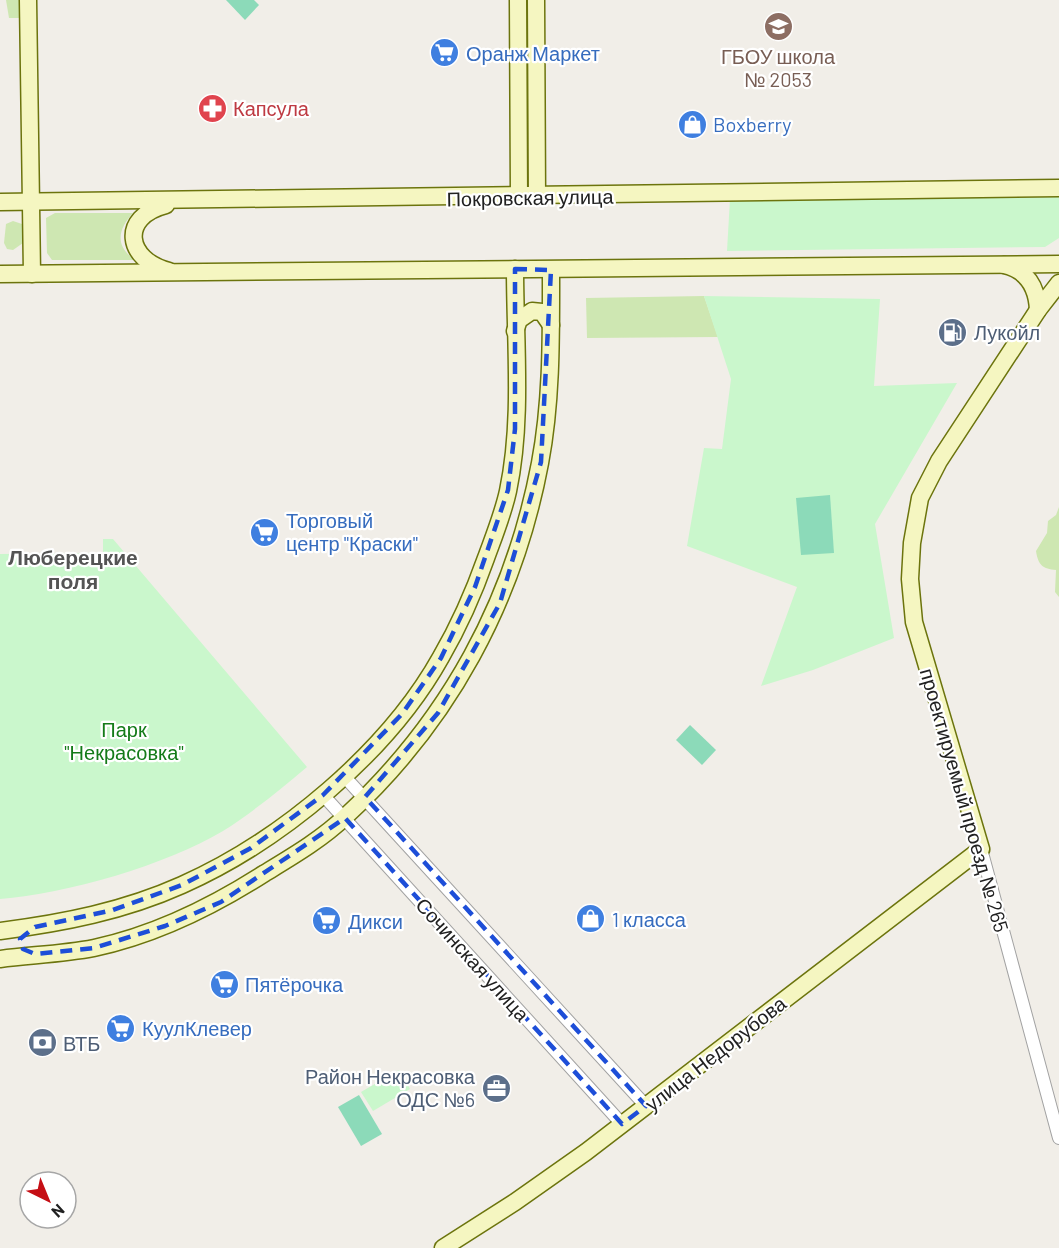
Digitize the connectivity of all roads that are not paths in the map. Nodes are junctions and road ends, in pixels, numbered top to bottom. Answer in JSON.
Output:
{"nodes":[{"id":1,"x":28,"y":0,"type":"edge"},
{"id":2,"x":518,"y":0,"type":"edge"},
{"id":3,"x":536,"y":0,"type":"edge"},
{"id":4,"x":1059,"y":188,"type":"edge"},
{"id":5,"x":519,"y":197,"type":"junction"},
{"id":6,"x":537,"y":197,"type":"junction"},
{"id":7,"x":178,"y":201,"type":"junction"},
{"id":8,"x":0,"y":202,"type":"edge"},
{"id":9,"x":32,"y":203,"type":"junction"},
{"id":10,"x":995,"y":263,"type":"junction"},
{"id":11,"x":1059,"y":264,"type":"edge"},
{"id":12,"x":515,"y":269,"type":"junction"},
{"id":13,"x":551,"y":270,"type":"junction"},
{"id":14,"x":179,"y":273,"type":"junction"},
{"id":15,"x":0,"y":274,"type":"edge"},
{"id":16,"x":32,"y":274,"type":"junction"},
{"id":17,"x":1059,"y":283,"type":"edge"},
{"id":18,"x":1038,"y":310,"type":"junction"},
{"id":19,"x":551,"y":325,"type":"junction"},
{"id":20,"x":515,"y":331,"type":"junction"},
{"id":21,"x":343,"y":775,"type":"junction"},
{"id":22,"x":323,"y":795,"type":"junction"},
{"id":23,"x":365,"y":797,"type":"junction"},
{"id":24,"x":345,"y":818,"type":"junction"},
{"id":25,"x":981,"y":849,"type":"junction"},
{"id":26,"x":35,"y":927,"type":"junction"},
{"id":27,"x":0,"y":931,"type":"edge"},
{"id":28,"x":35,"y":954,"type":"junction"},
{"id":29,"x":0,"y":958,"type":"edge"},
{"id":30,"x":646,"y":1106,"type":"junction"},
{"id":31,"x":622,"y":1124,"type":"junction"},
{"id":32,"x":1059,"y":1138,"type":"edge"},
{"id":33,"x":442,"y":1248,"type":"edge"}],
"edges":[{"from":1,"to":9,"type":"street"},
{"from":2,"to":5,"type":"street"},
{"from":3,"to":6,"type":"street"},
{"from":4,"to":6,"type":"street","name":"Покровская улица"},
{"from":5,"to":6,"type":"street","name":"Покровская улица"},
{"from":5,"to":7,"type":"street","name":"Покровская улица"},
{"from":7,"to":9,"type":"street","name":"Покровская улица"},
{"from":7,"to":14,"type":"street"},
{"from":8,"to":9,"type":"street","name":"Покровская улица"},
{"from":9,"to":16,"type":"street"},
{"from":10,"to":11,"type":"street"},
{"from":10,"to":13,"type":"street"},
{"from":10,"to":18,"type":"street"},
{"from":12,"to":13,"type":"street"},
{"from":12,"to":14,"type":"street"},
{"from":12,"to":20,"type":"street"},
{"from":13,"to":19,"type":"street"},
{"from":14,"to":16,"type":"street"},
{"from":15,"to":16,"type":"street"},
{"from":17,"to":18,"type":"street","name":"проектируемый проезд № 265"},
{"from":18,"to":25,"type":"street","name":"проектируемый проезд № 265"},
{"from":19,"to":20,"type":"street"},
{"from":19,"to":23,"type":"street"},
{"from":20,"to":21,"type":"street"},
{"from":21,"to":22,"type":"street"},
{"from":21,"to":23,"type":"street","name":"Сочинская улица"},
{"from":22,"to":24,"type":"street","name":"Сочинская улица"},
{"from":22,"to":26,"type":"street"},
{"from":23,"to":24,"type":"street"},
{"from":23,"to":30,"type":"street","name":"Сочинская улица"},
{"from":24,"to":28,"type":"street"},
{"from":24,"to":31,"type":"street","name":"Сочинская улица"},
{"from":25,"to":30,"type":"street","name":"улица Недорубова"},
{"from":25,"to":32,"type":"street","name":"проектируемый проезд № 265"},
{"from":26,"to":27,"type":"street"},
{"from":26,"to":28,"type":"street"},
{"from":28,"to":29,"type":"street"},
{"from":30,"to":31,"type":"street","name":"улица Недорубова"},
{"from":31,"to":33,"type":"street","name":"улица Недорубова"}]}
